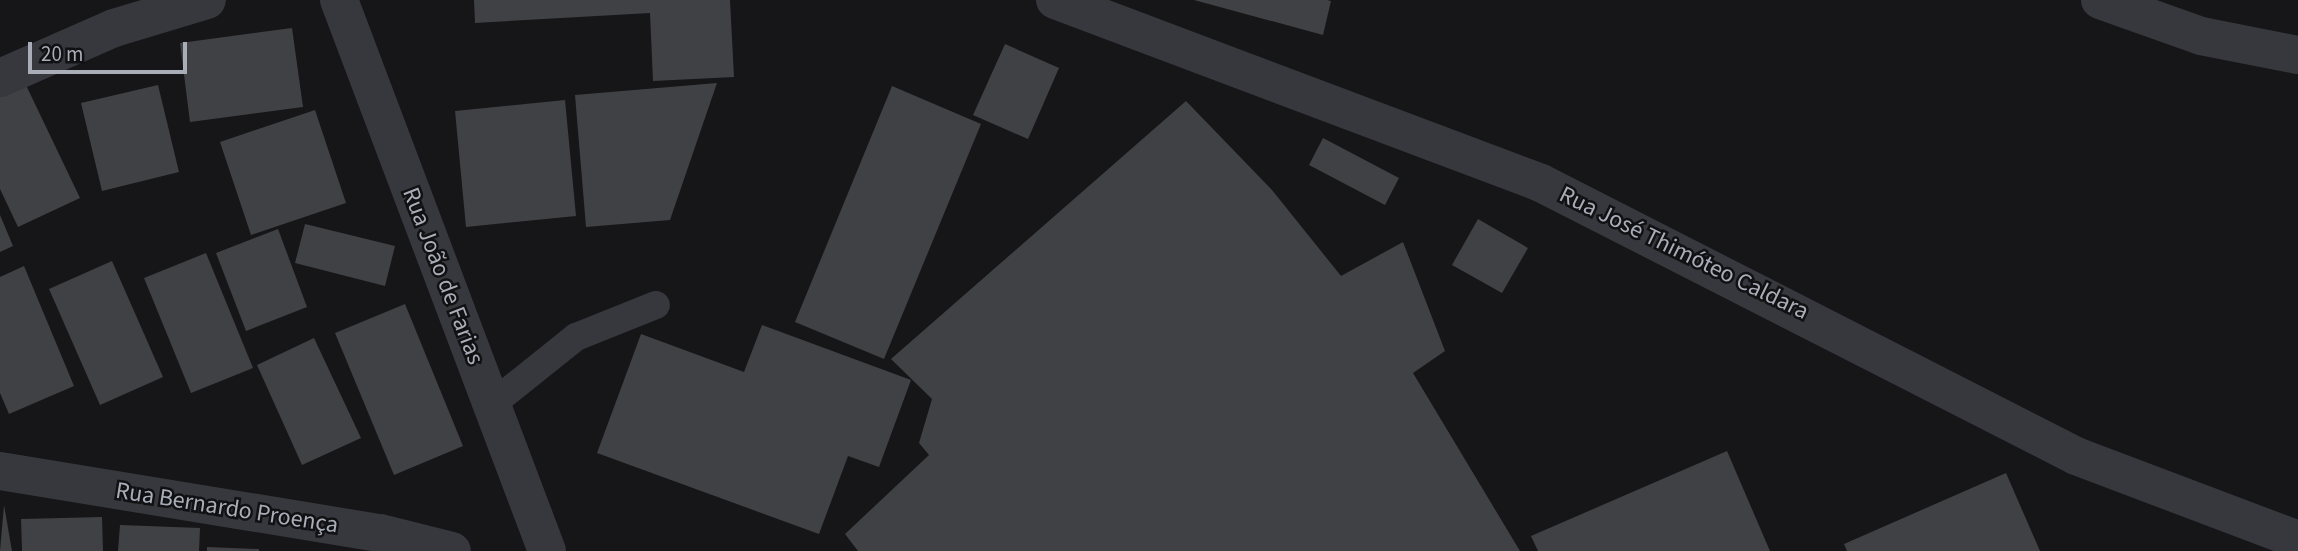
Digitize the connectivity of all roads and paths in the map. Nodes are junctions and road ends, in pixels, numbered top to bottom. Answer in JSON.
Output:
{"nodes":[{"id":1,"x":207,"y":0,"type":"edge"},
{"id":2,"x":339,"y":0,"type":"edge"},
{"id":3,"x":1055,"y":0,"type":"edge"},
{"id":4,"x":2100,"y":0,"type":"edge"},
{"id":5,"x":2298,"y":55,"type":"edge"},
{"id":6,"x":0,"y":78,"type":"edge"},
{"id":7,"x":656,"y":304,"type":"dead end"},
{"id":8,"x":491,"y":405,"type":"junction"},
{"id":9,"x":0,"y":471,"type":"edge"},
{"id":10,"x":2298,"y":540,"type":"edge"},
{"id":11,"x":452,"y":551,"type":"edge"},
{"id":12,"x":547,"y":551,"type":"edge"}],
"edges":[{"from":1,"to":6,"type":"street"},
{"from":2,"to":8,"type":"street","name":"Rua João de Farias"},
{"from":3,"to":10,"type":"street","name":"Rua José Thimóteo Caldara"},
{"from":4,"to":5,"type":"street"},
{"from":7,"to":8,"type":"lane"},
{"from":8,"to":12,"type":"street","name":"Rua João de Farias"},
{"from":9,"to":11,"type":"street","name":"Rua Bernardo Proença"}]}
